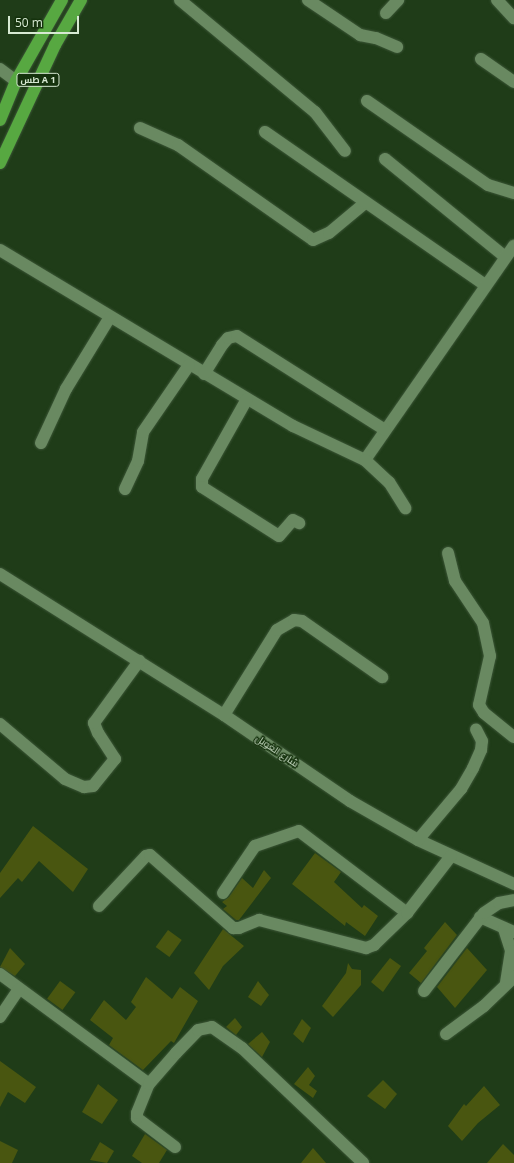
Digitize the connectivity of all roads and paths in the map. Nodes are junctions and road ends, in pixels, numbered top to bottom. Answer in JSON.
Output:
{"nodes":[{"id":1,"x":62,"y":0,"type":"edge"},
{"id":2,"x":81,"y":0,"type":"edge"},
{"id":3,"x":180,"y":0,"type":"edge"},
{"id":4,"x":308,"y":0,"type":"edge"},
{"id":5,"x":398,"y":0,"type":"edge"},
{"id":6,"x":497,"y":0,"type":"edge"},
{"id":7,"x":386,"y":13,"type":"dead end"},
{"id":8,"x":514,"y":18,"type":"edge"},
{"id":9,"x":397,"y":47,"type":"dead end"},
{"id":10,"x":481,"y":60,"type":"dead end"},
{"id":11,"x":0,"y":69,"type":"edge"},
{"id":12,"x":16,"y":81,"type":"junction"},
{"id":13,"x":514,"y":82,"type":"edge"},
{"id":14,"x":367,"y":101,"type":"dead end"},
{"id":15,"x":0,"y":120,"type":"edge"},
{"id":16,"x":140,"y":128,"type":"dead end"},
{"id":17,"x":265,"y":132,"type":"dead end"},
{"id":18,"x":345,"y":151,"type":"dead end"},
{"id":19,"x":385,"y":159,"type":"dead end"},
{"id":20,"x":0,"y":163,"type":"edge"},
{"id":21,"x":514,"y":193,"type":"edge"},
{"id":22,"x":365,"y":202,"type":"junction"},
{"id":23,"x":514,"y":246,"type":"edge"},
{"id":24,"x":0,"y":250,"type":"edge"},
{"id":25,"x":505,"y":257,"type":"junction"},
{"id":26,"x":486,"y":285,"type":"junction"},
{"id":27,"x":110,"y":318,"type":"junction"},
{"id":28,"x":189,"y":365,"type":"junction"},
{"id":29,"x":204,"y":374,"type":"junction"},
{"id":30,"x":247,"y":399,"type":"junction"},
{"id":31,"x":385,"y":430,"type":"junction"},
{"id":32,"x":42,"y":442,"type":"dead end"},
{"id":33,"x":365,"y":460,"type":"junction"},
{"id":34,"x":125,"y":489,"type":"dead end"},
{"id":35,"x":405,"y":508,"type":"dead end"},
{"id":36,"x":299,"y":523,"type":"dead end"},
{"id":37,"x":448,"y":552,"type":"dead end"},
{"id":38,"x":0,"y":566,"type":"edge"},
{"id":39,"x":0,"y":574,"type":"edge"},
{"id":40,"x":48,"y":602,"type":"junction"},
{"id":41,"x":139,"y":661,"type":"junction"},
{"id":42,"x":382,"y":677,"type":"dead end"},
{"id":43,"x":224,"y":715,"type":"junction"},
{"id":44,"x":0,"y":724,"type":"edge"},
{"id":45,"x":476,"y":729,"type":"dead end"},
{"id":46,"x":514,"y":737,"type":"edge"},
{"id":47,"x":418,"y":840,"type":"junction"},
{"id":48,"x":451,"y":856,"type":"junction"},
{"id":49,"x":514,"y":884,"type":"edge"},
{"id":50,"x":224,"y":893,"type":"dead end"},
{"id":51,"x":514,"y":900,"type":"edge"},
{"id":52,"x":100,"y":906,"type":"dead end"},
{"id":53,"x":408,"y":913,"type":"junction"},
{"id":54,"x":480,"y":917,"type":"junction"},
{"id":55,"x":509,"y":930,"type":"edge"},
{"id":56,"x":513,"y":951,"type":"edge"},
{"id":57,"x":0,"y":974,"type":"edge"},
{"id":58,"x":510,"y":981,"type":"edge"},
{"id":59,"x":20,"y":989,"type":"junction"},
{"id":60,"x":424,"y":991,"type":"dead end"},
{"id":61,"x":0,"y":1017,"type":"edge"},
{"id":62,"x":446,"y":1034,"type":"dead end"},
{"id":63,"x":149,"y":1084,"type":"junction"},
{"id":64,"x":175,"y":1146,"type":"dead end"},
{"id":65,"x":363,"y":1163,"type":"edge"}],
"edges":[{"from":1,"to":12,"type":"highway","number":"طس A 1"},
{"from":2,"to":20,"type":"highway","number":"طس A 1"},
{"from":3,"to":18,"type":"street"},
{"from":4,"to":9,"type":"street"},
{"from":5,"to":7,"type":"street"},
{"from":6,"to":8,"type":"street"},
{"from":10,"to":13,"type":"street"},
{"from":11,"to":12,"type":"street"},
{"from":12,"to":15,"type":"highway","number":"طس A 1"},
{"from":14,"to":21,"type":"street"},
{"from":16,"to":22,"type":"street"},
{"from":17,"to":22,"type":"street"},
{"from":19,"to":25,"type":"street"},
{"from":22,"to":26,"type":"street"},
{"from":23,"to":25,"type":"street"},
{"from":24,"to":27,"type":"street"},
{"from":25,"to":26,"type":"street"},
{"from":26,"to":31,"type":"street"},
{"from":27,"to":28,"type":"street"},
{"from":27,"to":32,"type":"street"},
{"from":28,"to":29,"type":"street"},
{"from":28,"to":34,"type":"street"},
{"from":29,"to":30,"type":"street"},
{"from":29,"to":31,"type":"street"},
{"from":30,"to":33,"type":"street"},
{"from":30,"to":36,"type":"street"},
{"from":31,"to":33,"type":"street"},
{"from":33,"to":35,"type":"street"},
{"from":37,"to":46,"type":"street"},
{"from":38,"to":40,"type":"street","name":"شارع الغويل"},
{"from":39,"to":40,"type":"street","name":"شارع الغويل"},
{"from":40,"to":41,"type":"street","name":"شارع الغويل"},
{"from":41,"to":43,"type":"street","name":"شارع الغويل"},
{"from":41,"to":44,"type":"street"},
{"from":42,"to":43,"type":"street"},
{"from":43,"to":47,"type":"street","name":"شارع الغويل"},
{"from":45,"to":47,"type":"street"},
{"from":47,"to":48,"type":"street","name":"شارع الغويل"},
{"from":48,"to":49,"type":"street","name":"شارع الغويل"},
{"from":48,"to":53,"type":"street"},
{"from":50,"to":53,"type":"street"},
{"from":51,"to":54,"type":"street"},
{"from":52,"to":53,"type":"street"},
{"from":54,"to":55,"type":"street"},
{"from":54,"to":60,"type":"street"},
{"from":55,"to":56,"type":"street"},
{"from":56,"to":58,"type":"street"},
{"from":57,"to":59,"type":"street"},
{"from":58,"to":62,"type":"street"},
{"from":59,"to":61,"type":"street"},
{"from":59,"to":63,"type":"street"},
{"from":63,"to":64,"type":"street"},
{"from":63,"to":65,"type":"street"}]}
